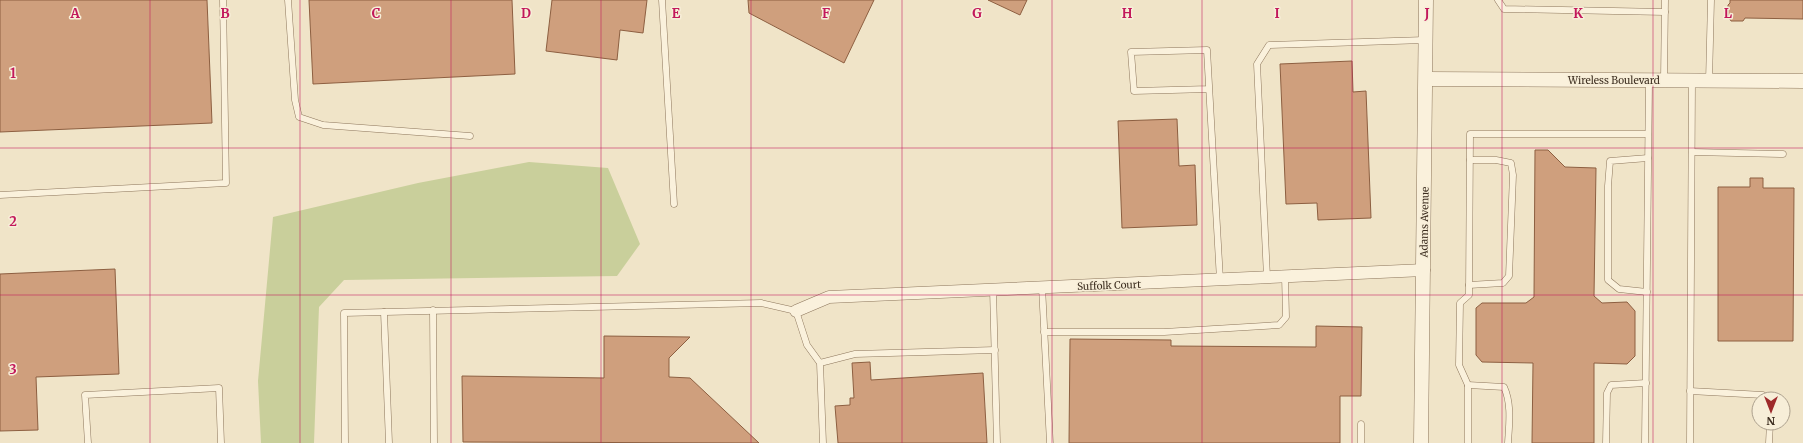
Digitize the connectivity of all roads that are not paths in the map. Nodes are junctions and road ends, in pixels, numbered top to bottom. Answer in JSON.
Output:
{"nodes":[{"id":1,"x":223,"y":0,"type":"edge"},
{"id":2,"x":288,"y":0,"type":"edge"},
{"id":3,"x":662,"y":0,"type":"edge"},
{"id":4,"x":1426,"y":0,"type":"edge"},
{"id":5,"x":1498,"y":0,"type":"edge"},
{"id":6,"x":1665,"y":0,"type":"edge"},
{"id":7,"x":1711,"y":0,"type":"edge"},
{"id":8,"x":1665,"y":12,"type":"junction"},
{"id":9,"x":1426,"y":40,"type":"junction"},
{"id":10,"x":1426,"y":79,"type":"junction"},
{"id":11,"x":1649,"y":80,"type":"junction"},
{"id":12,"x":1664,"y":80,"type":"junction"},
{"id":13,"x":1692,"y":80,"type":"junction"},
{"id":14,"x":1709,"y":80,"type":"junction"},
{"id":15,"x":1803,"y":81,"type":"edge"},
{"id":16,"x":1209,"y":89,"type":"junction"},
{"id":17,"x":1648,"y":134,"type":"junction"},
{"id":18,"x":470,"y":136,"type":"dead end"},
{"id":19,"x":1692,"y":152,"type":"junction"},
{"id":20,"x":1783,"y":154,"type":"dead end"},
{"id":21,"x":1648,"y":158,"type":"junction"},
{"id":22,"x":1470,"y":160,"type":"junction"},
{"id":23,"x":0,"y":195,"type":"edge"},
{"id":24,"x":674,"y":204,"type":"dead end"},
{"id":25,"x":1424,"y":270,"type":"junction"},
{"id":26,"x":1285,"y":276,"type":"junction"},
{"id":27,"x":1267,"y":277,"type":"junction"},
{"id":28,"x":1220,"y":280,"type":"junction"},
{"id":29,"x":1469,"y":285,"type":"junction"},
{"id":30,"x":1042,"y":287,"type":"junction"},
{"id":31,"x":993,"y":289,"type":"junction"},
{"id":32,"x":1647,"y":292,"type":"junction"},
{"id":33,"x":433,"y":310,"type":"junction"},
{"id":34,"x":796,"y":311,"type":"junction"},
{"id":35,"x":384,"y":312,"type":"junction"},
{"id":36,"x":1044,"y":332,"type":"junction"},
{"id":37,"x":995,"y":350,"type":"junction"},
{"id":38,"x":820,"y":363,"type":"junction"},
{"id":39,"x":1646,"y":383,"type":"junction"},
{"id":40,"x":1468,"y":385,"type":"junction"},
{"id":41,"x":1690,"y":391,"type":"junction"},
{"id":42,"x":1751,"y":394,"type":"edge"},
{"id":43,"x":1361,"y":424,"type":"dead end"},
{"id":44,"x":1770,"y":431,"type":"edge"},
{"id":45,"x":88,"y":443,"type":"edge"},
{"id":46,"x":221,"y":443,"type":"edge"},
{"id":47,"x":345,"y":443,"type":"edge"},
{"id":48,"x":388,"y":443,"type":"edge"},
{"id":49,"x":434,"y":443,"type":"edge"},
{"id":50,"x":823,"y":443,"type":"edge"},
{"id":51,"x":997,"y":443,"type":"edge"},
{"id":52,"x":1050,"y":443,"type":"edge"},
{"id":53,"x":1361,"y":443,"type":"edge"},
{"id":54,"x":1421,"y":443,"type":"edge"},
{"id":55,"x":1468,"y":443,"type":"edge"},
{"id":56,"x":1508,"y":443,"type":"edge"},
{"id":57,"x":1606,"y":443,"type":"edge"},
{"id":58,"x":1646,"y":443,"type":"edge"},
{"id":59,"x":1690,"y":443,"type":"edge"},
{"id":60,"x":1769,"y":443,"type":"edge"}],
"edges":[{"from":1,"to":23,"type":"lane"},
{"from":2,"to":18,"type":"lane"},
{"from":3,"to":24,"type":"lane"},
{"from":4,"to":9,"type":"street","name":"Adams Avenue"},
{"from":5,"to":8,"type":"lane"},
{"from":6,"to":8,"type":"lane"},
{"from":7,"to":14,"type":"lane"},
{"from":8,"to":12,"type":"lane"},
{"from":9,"to":10,"type":"street","name":"Adams Avenue"},
{"from":9,"to":27,"type":"lane"},
{"from":10,"to":11,"type":"street","name":"Wireless Boulevard"},
{"from":10,"to":25,"type":"street","name":"Adams Avenue"},
{"from":11,"to":12,"type":"street","name":"Wireless Boulevard"},
{"from":11,"to":17,"type":"lane"},
{"from":12,"to":13,"type":"street","name":"Wireless Boulevard"},
{"from":13,"to":14,"type":"street","name":"Wireless Boulevard"},
{"from":13,"to":19,"type":"lane"},
{"from":14,"to":15,"type":"street","name":"Wireless Boulevard"},
{"from":16,"to":16,"type":"lane"},
{"from":16,"to":28,"type":"lane"},
{"from":17,"to":21,"type":"lane"},
{"from":17,"to":22,"type":"lane"},
{"from":19,"to":20,"type":"lane"},
{"from":19,"to":41,"type":"lane"},
{"from":21,"to":32,"type":"lane"},
{"from":21,"to":32,"type":"lane"},
{"from":22,"to":29,"type":"lane"},
{"from":22,"to":29,"type":"lane"},
{"from":25,"to":26,"type":"street","name":"Suffolk Court"},
{"from":25,"to":54,"type":"street","name":"Adams Avenue"},
{"from":26,"to":27,"type":"street","name":"Suffolk Court"},
{"from":26,"to":36,"type":"lane"},
{"from":27,"to":28,"type":"street","name":"Suffolk Court"},
{"from":28,"to":30,"type":"street","name":"Suffolk Court"},
{"from":29,"to":40,"type":"lane"},
{"from":30,"to":31,"type":"street","name":"Suffolk Court"},
{"from":30,"to":36,"type":"lane"},
{"from":31,"to":34,"type":"street","name":"Suffolk Court"},
{"from":31,"to":37,"type":"lane"},
{"from":32,"to":39,"type":"lane"},
{"from":33,"to":34,"type":"lane"},
{"from":33,"to":35,"type":"lane"},
{"from":33,"to":49,"type":"lane"},
{"from":34,"to":38,"type":"lane"},
{"from":35,"to":47,"type":"lane"},
{"from":35,"to":48,"type":"lane"},
{"from":36,"to":52,"type":"lane"},
{"from":37,"to":38,"type":"lane"},
{"from":37,"to":51,"type":"lane"},
{"from":38,"to":50,"type":"lane"},
{"from":39,"to":57,"type":"lane"},
{"from":39,"to":58,"type":"lane"},
{"from":40,"to":55,"type":"lane"},
{"from":40,"to":56,"type":"lane"},
{"from":41,"to":42,"type":"lane"},
{"from":41,"to":59,"type":"lane"},
{"from":43,"to":53,"type":"lane"},
{"from":44,"to":60,"type":"lane"},
{"from":45,"to":46,"type":"lane"}]}
